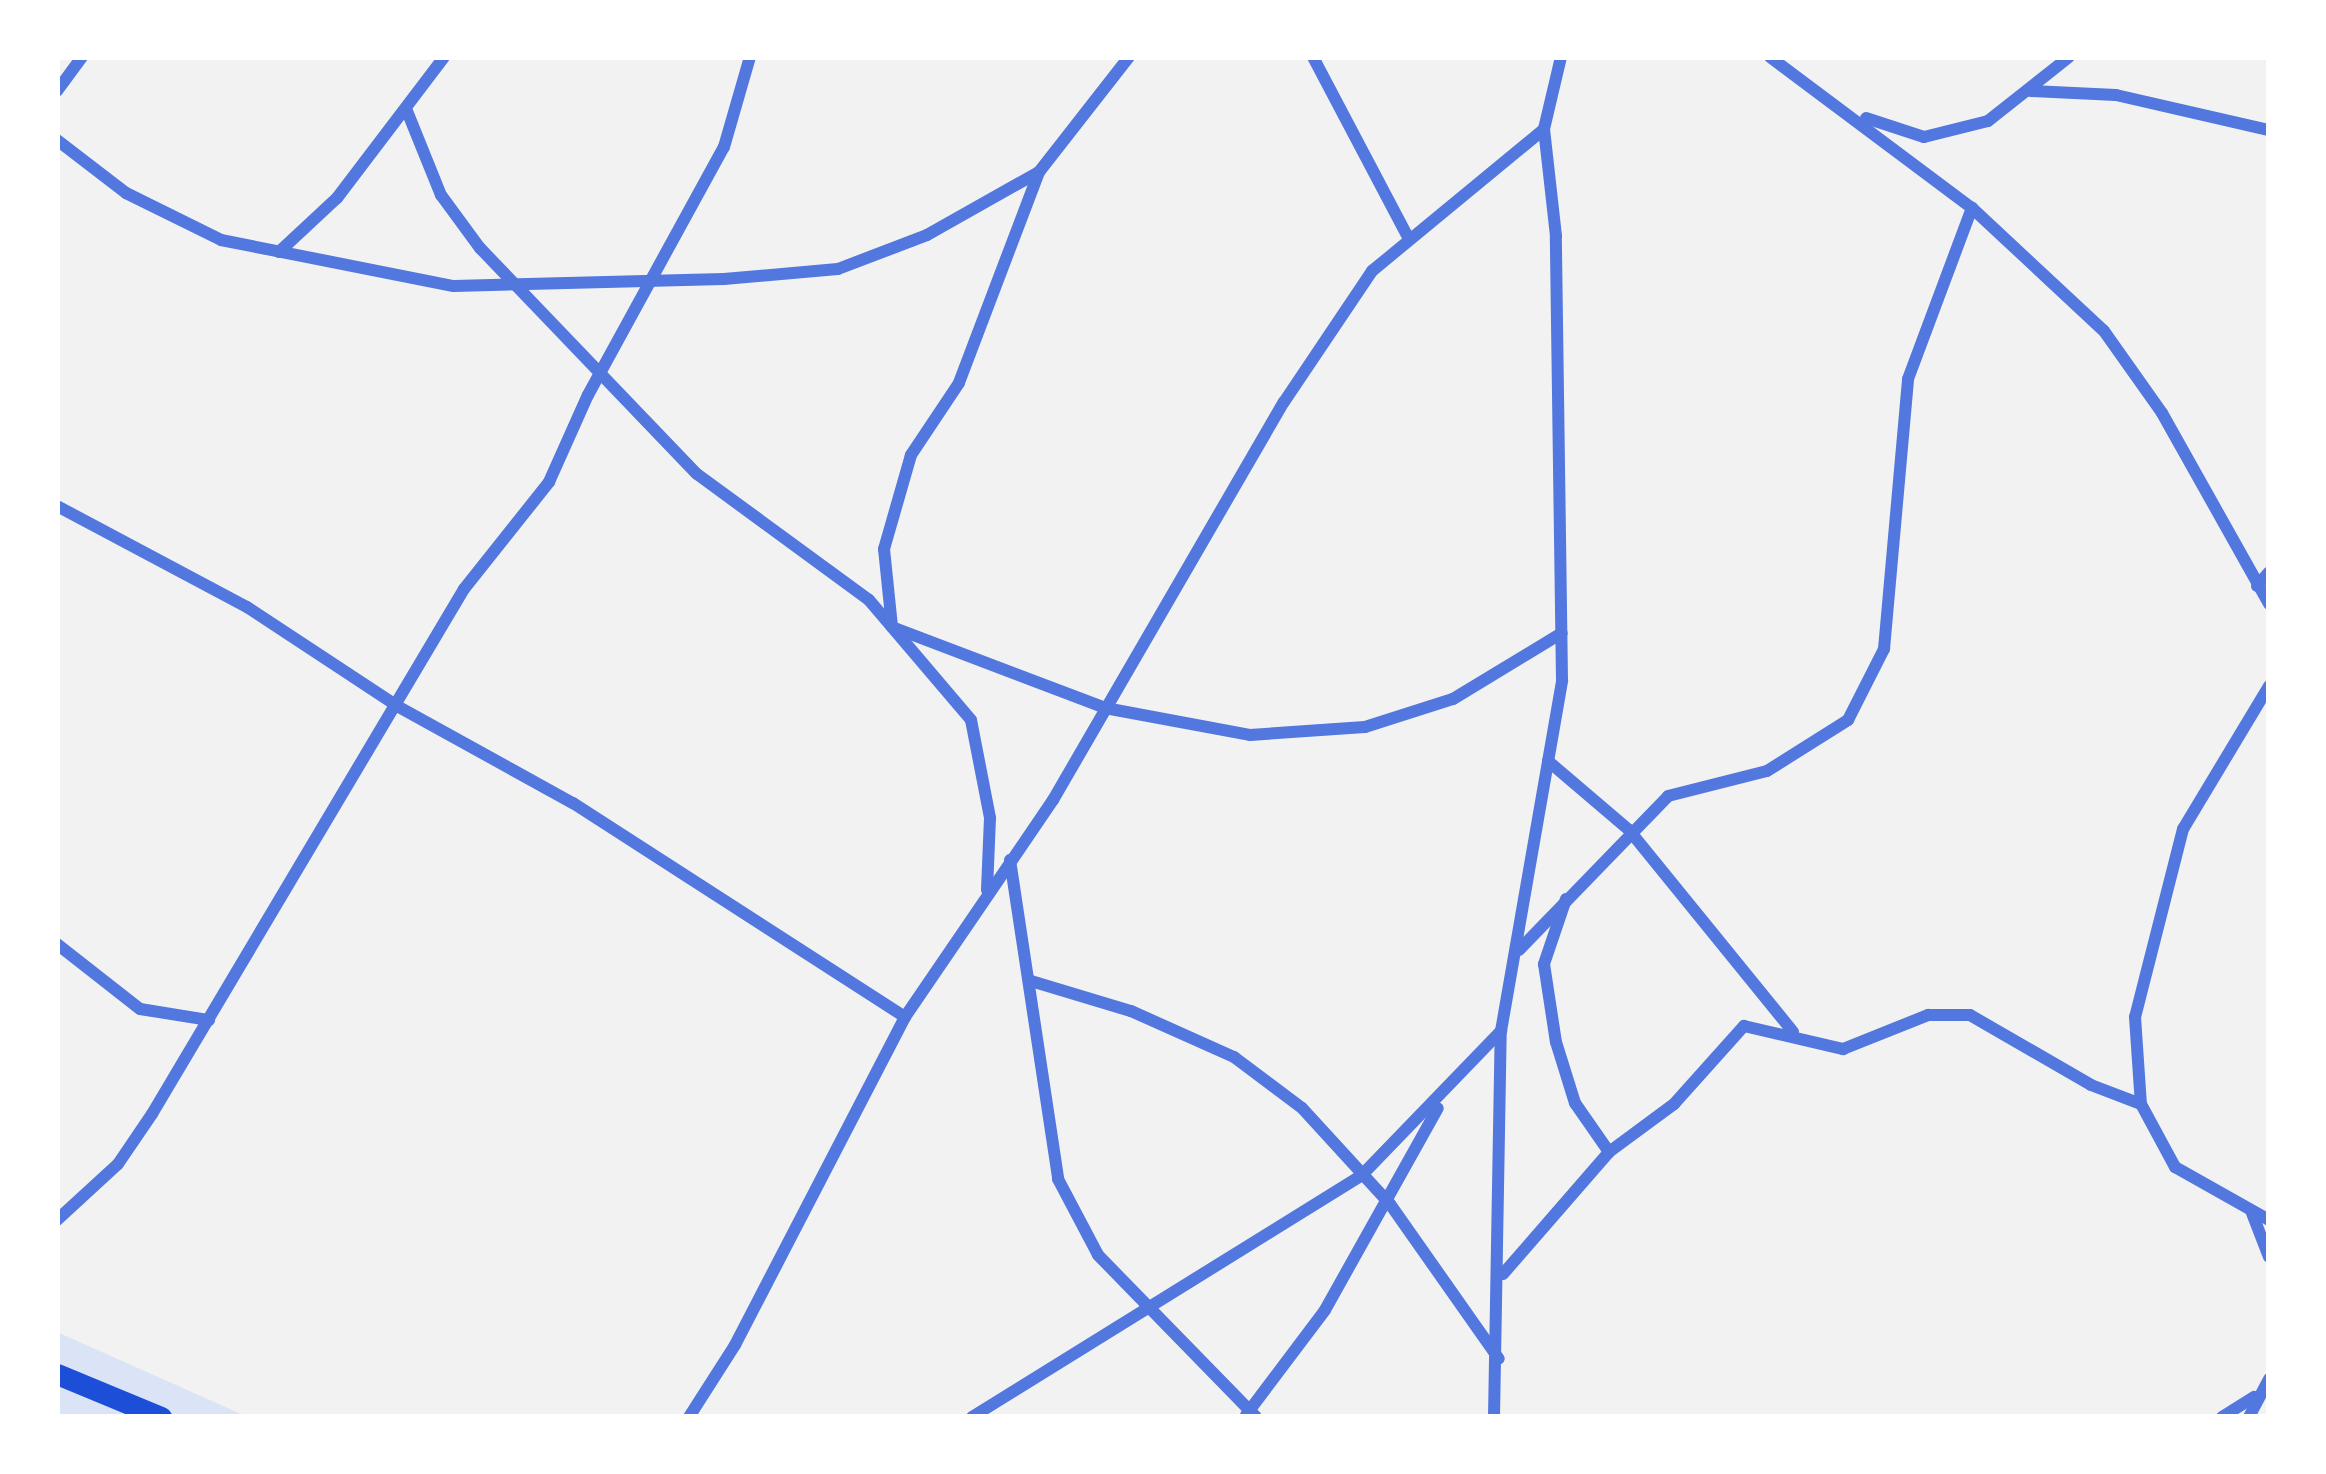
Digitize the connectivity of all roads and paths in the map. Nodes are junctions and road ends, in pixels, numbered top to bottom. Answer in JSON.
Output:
{"nodes":[{"id":1,"x":82,"y":57,"type":"edge"},
{"id":2,"x":444,"y":57,"type":"edge"},
{"id":3,"x":750,"y":57,"type":"edge"},
{"id":4,"x":1129,"y":57,"type":"edge"},
{"id":5,"x":1313,"y":57,"type":"edge"},
{"id":6,"x":1561,"y":57,"type":"edge"},
{"id":7,"x":1770,"y":57,"type":"edge"},
{"id":8,"x":2068,"y":57,"type":"edge"},
{"id":9,"x":57,"y":91,"type":"edge"},
{"id":10,"x":2031,"y":91,"type":"junction"},
{"id":11,"x":407,"y":111,"type":"junction"},
{"id":12,"x":1859,"y":116,"type":"junction"},
{"id":13,"x":1544,"y":129,"type":"junction"},
{"id":14,"x":2269,"y":130,"type":"edge"},
{"id":15,"x":57,"y":140,"type":"edge"},
{"id":16,"x":1039,"y":172,"type":"junction"},
{"id":17,"x":1972,"y":208,"type":"junction"},
{"id":18,"x":1408,"y":237,"type":"junction"},
{"id":19,"x":279,"y":252,"type":"junction"},
{"id":20,"x":653,"y":281,"type":"junction"},
{"id":21,"x":514,"y":285,"type":"junction"},
{"id":22,"x":600,"y":375,"type":"junction"},
{"id":23,"x":57,"y":506,"type":"edge"},
{"id":24,"x":2269,"y":572,"type":"edge"},
{"id":25,"x":2257,"y":586,"type":"junction"},
{"id":26,"x":2269,"y":604,"type":"edge"},
{"id":27,"x":892,"y":627,"type":"junction"},
{"id":28,"x":1562,"y":633,"type":"junction"},
{"id":29,"x":2269,"y":686,"type":"edge"},
{"id":30,"x":397,"y":706,"type":"junction"},
{"id":31,"x":1106,"y":708,"type":"junction"},
{"id":32,"x":1549,"y":761,"type":"junction"},
{"id":33,"x":1629,"y":830,"type":"junction"},
{"id":34,"x":1010,"y":860,"type":"junction"},
{"id":35,"x":987,"y":891,"type":"junction"},
{"id":36,"x":1568,"y":892,"type":"junction"},
{"id":37,"x":57,"y":944,"type":"edge"},
{"id":38,"x":1515,"y":953,"type":"junction"},
{"id":39,"x":1030,"y":981,"type":"junction"},
{"id":40,"x":905,"y":1017,"type":"junction"},
{"id":41,"x":208,"y":1020,"type":"junction"},
{"id":42,"x":1502,"y":1030,"type":"junction"},
{"id":43,"x":1792,"y":1032,"type":"junction"},
{"id":44,"x":1444,"y":1096,"type":"junction"},
{"id":45,"x":2141,"y":1104,"type":"junction"},
{"id":46,"x":1609,"y":1152,"type":"junction"},
{"id":47,"x":1361,"y":1176,"type":"junction"},
{"id":48,"x":1390,"y":1204,"type":"junction"},
{"id":49,"x":2252,"y":1212,"type":"junction"},
{"id":50,"x":57,"y":1220,"type":"edge"},
{"id":51,"x":2269,"y":1220,"type":"edge"},
{"id":52,"x":2269,"y":1257,"type":"edge"},
{"id":53,"x":1502,"y":1275,"type":"junction"},
{"id":54,"x":1144,"y":1308,"type":"junction"},
{"id":55,"x":1499,"y":1359,"type":"junction"},
{"id":56,"x":57,"y":1374,"type":"edge"},
{"id":57,"x":2269,"y":1379,"type":"edge"},
{"id":58,"x":2255,"y":1396,"type":"junction"},
{"id":59,"x":1250,"y":1415,"type":"edge"},
{"id":60,"x":161,"y":1417,"type":"edge"},
{"id":61,"x":689,"y":1417,"type":"edge"},
{"id":62,"x":972,"y":1417,"type":"edge"},
{"id":63,"x":1494,"y":1417,"type":"edge"},
{"id":64,"x":2222,"y":1417,"type":"edge"},
{"id":65,"x":2249,"y":1417,"type":"edge"}],
"edges":[{"from":1,"to":9,"type":"street"},
{"from":2,"to":11,"type":"street"},
{"from":3,"to":20,"type":"street"},
{"from":4,"to":16,"type":"street"},
{"from":5,"to":18,"type":"street"},
{"from":6,"to":13,"type":"street"},
{"from":7,"to":12,"type":"street"},
{"from":8,"to":10,"type":"street"},
{"from":10,"to":12,"type":"street"},
{"from":10,"to":14,"type":"street"},
{"from":11,"to":19,"type":"street"},
{"from":11,"to":21,"type":"street"},
{"from":12,"to":17,"type":"street"},
{"from":13,"to":18,"type":"street"},
{"from":13,"to":28,"type":"street"},
{"from":15,"to":19,"type":"street"},
{"from":16,"to":20,"type":"street"},
{"from":16,"to":27,"type":"street"},
{"from":17,"to":25,"type":"street"},
{"from":17,"to":33,"type":"street"},
{"from":18,"to":31,"type":"street"},
{"from":19,"to":21,"type":"street"},
{"from":20,"to":21,"type":"street"},
{"from":20,"to":22,"type":"street"},
{"from":21,"to":22,"type":"street"},
{"from":22,"to":27,"type":"street"},
{"from":22,"to":30,"type":"street"},
{"from":23,"to":30,"type":"street"},
{"from":24,"to":25,"type":"street"},
{"from":25,"to":26,"type":"street"},
{"from":27,"to":31,"type":"street"},
{"from":27,"to":35,"type":"street"},
{"from":28,"to":31,"type":"street"},
{"from":28,"to":32,"type":"street"},
{"from":29,"to":45,"type":"street"},
{"from":30,"to":40,"type":"street"},
{"from":30,"to":41,"type":"street"},
{"from":31,"to":34,"type":"street"},
{"from":32,"to":33,"type":"street"},
{"from":32,"to":38,"type":"street"},
{"from":33,"to":36,"type":"street"},
{"from":33,"to":43,"type":"street"},
{"from":34,"to":35,"type":"street"},
{"from":34,"to":39,"type":"street"},
{"from":35,"to":40,"type":"street"},
{"from":36,"to":38,"type":"street"},
{"from":36,"to":46,"type":"street"},
{"from":37,"to":41,"type":"street"},
{"from":38,"to":42,"type":"street"},
{"from":39,"to":47,"type":"street"},
{"from":39,"to":54,"type":"street"},
{"from":40,"to":61,"type":"street"},
{"from":41,"to":50,"type":"street"},
{"from":42,"to":44,"type":"street"},
{"from":42,"to":53,"type":"street"},
{"from":43,"to":45,"type":"street"},
{"from":43,"to":46,"type":"street"},
{"from":44,"to":47,"type":"street"},
{"from":44,"to":48,"type":"street"},
{"from":45,"to":49,"type":"street"},
{"from":46,"to":53,"type":"street"},
{"from":47,"to":48,"type":"street"},
{"from":47,"to":54,"type":"street"},
{"from":48,"to":55,"type":"street"},
{"from":48,"to":59,"type":"street"},
{"from":49,"to":51,"type":"street"},
{"from":49,"to":52,"type":"street"},
{"from":53,"to":55,"type":"street"},
{"from":54,"to":59,"type":"street"},
{"from":54,"to":62,"type":"street"},
{"from":55,"to":63,"type":"street"},
{"from":56,"to":60,"type":"main road"},
{"from":57,"to":58,"type":"street"},
{"from":58,"to":64,"type":"street"},
{"from":58,"to":65,"type":"street"}]}
